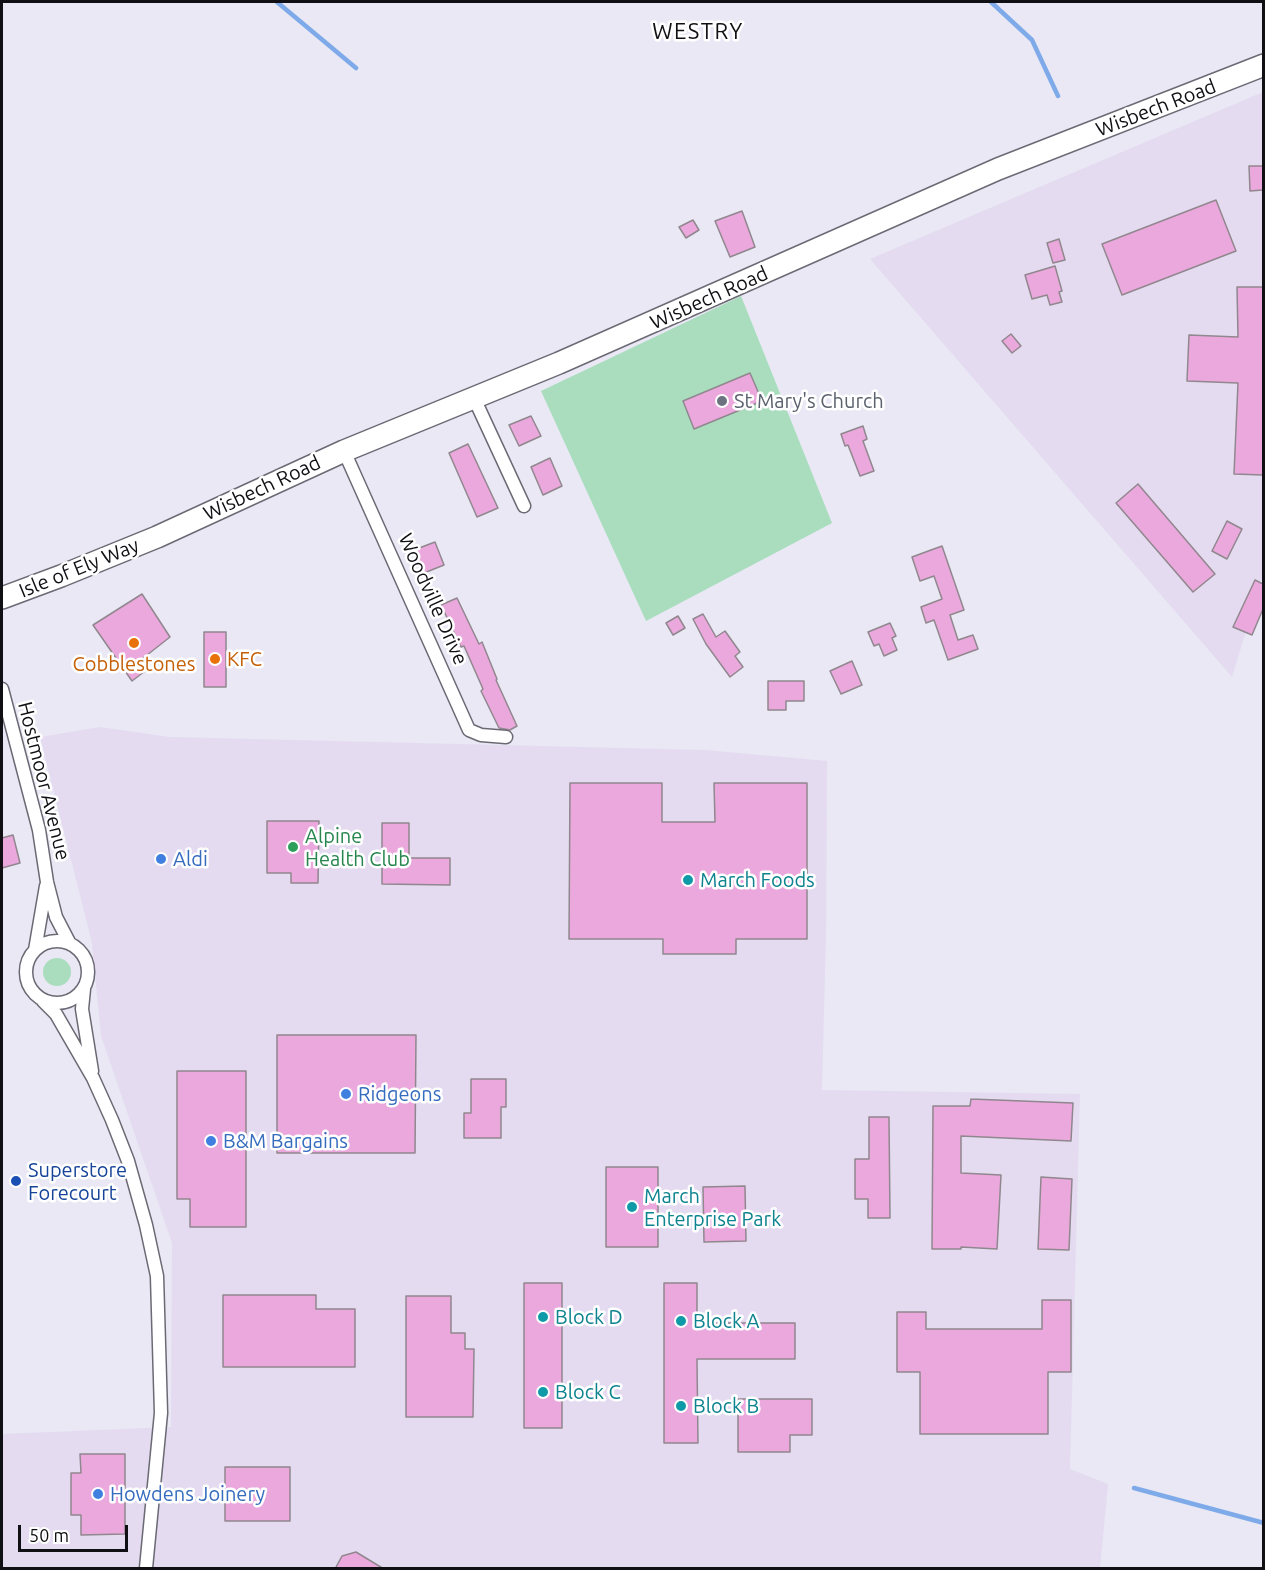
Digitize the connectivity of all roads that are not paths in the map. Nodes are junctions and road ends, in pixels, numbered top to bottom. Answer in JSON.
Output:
{"nodes":[{"id":1,"x":1263,"y":65,"type":"edge"},
{"id":2,"x":474,"y":398,"type":"junction"},
{"id":3,"x":344,"y":450,"type":"junction"},
{"id":4,"x":524,"y":506,"type":"dead end"},
{"id":5,"x":157,"y":537,"type":"joint"},
{"id":6,"x":2,"y":598,"type":"edge"},
{"id":7,"x":2,"y":689,"type":"edge"},
{"id":8,"x":506,"y":737,"type":"dead end"},
{"id":9,"x":47,"y":882,"type":"junction"},
{"id":10,"x":70,"y":944,"type":"junction"},
{"id":11,"x":35,"y":950,"type":"junction"},
{"id":12,"x":84,"y":989,"type":"junction"},
{"id":13,"x":43,"y":1001,"type":"junction"},
{"id":14,"x":93,"y":1078,"type":"junction"},
{"id":15,"x":146,"y":1569,"type":"edge"}],
"edges":[{"from":1,"to":2,"type":"highway","name":"Wisbech Road"},
{"from":2,"to":3,"type":"highway","name":"Wisbech Road"},
{"from":2,"to":4,"type":"street"},
{"from":3,"to":5,"type":"highway","name":"Wisbech Road"},
{"from":3,"to":8,"type":"street","name":"Woodville Drive"},
{"from":5,"to":6,"type":"highway","name":"Isle of Ely Way"},
{"from":7,"to":9,"type":"street","name":"Hostmoor Avenue"},
{"from":9,"to":10,"type":"street","name":"Hostmoor Avenue"},
{"from":9,"to":11,"type":"street","name":"Hostmoor Avenue"},
{"from":10,"to":11,"type":"street"},
{"from":10,"to":12,"type":"street"},
{"from":11,"to":13,"type":"street"},
{"from":12,"to":13,"type":"street"},
{"from":12,"to":14,"type":"street"},
{"from":13,"to":14,"type":"street"},
{"from":14,"to":15,"type":"street"}]}
